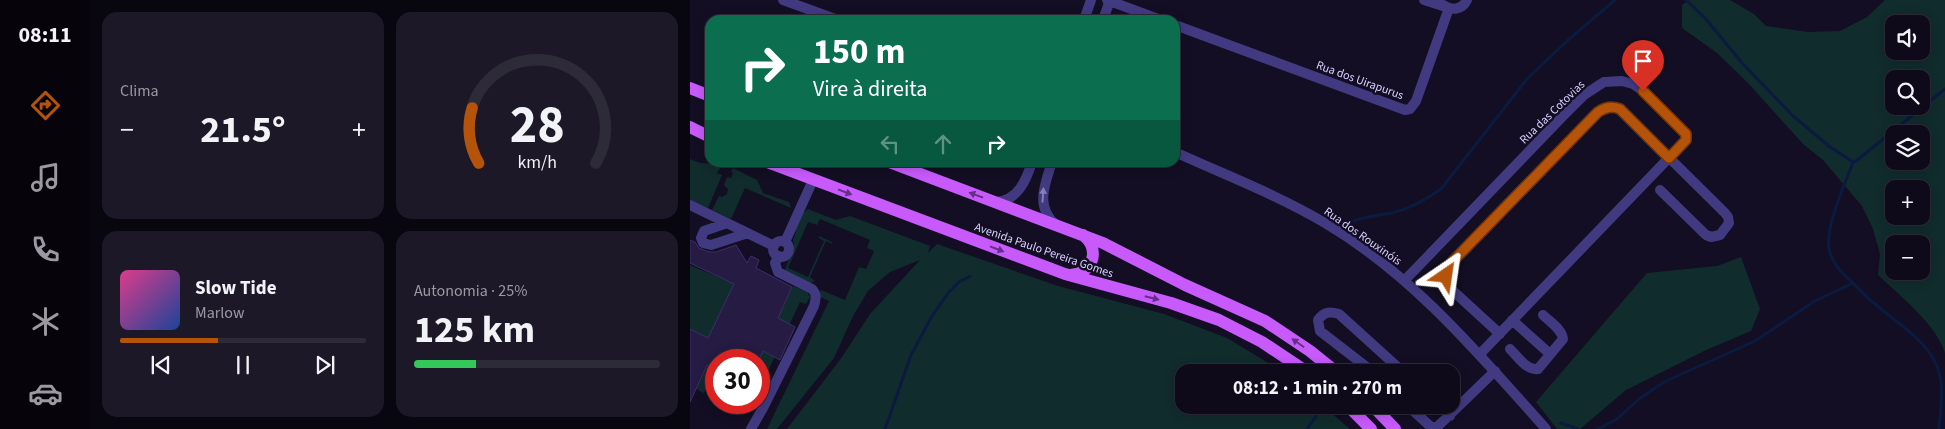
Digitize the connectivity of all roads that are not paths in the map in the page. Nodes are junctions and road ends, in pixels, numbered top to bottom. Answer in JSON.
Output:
{"nodes":[{"id":1,"x":783,"y":0,"type":"edge"},
{"id":2,"x":1091,"y":0,"type":"edge"},
{"id":3,"x":1109,"y":0,"type":"edge"},
{"id":4,"x":1424,"y":0,"type":"edge"},
{"id":5,"x":1439,"y":0,"type":"edge"},
{"id":6,"x":1467,"y":0,"type":"edge"},
{"id":7,"x":1448,"y":8,"type":"junction"},
{"id":8,"x":824,"y":15,"type":"edge"},
{"id":9,"x":1086,"y":15,"type":"edge"},
{"id":10,"x":1104,"y":15,"type":"edge"},
{"id":11,"x":1148,"y":15,"type":"edge"},
{"id":12,"x":1180,"y":27,"type":"edge"},
{"id":13,"x":690,"y":88,"type":"edge"},
{"id":14,"x":705,"y":94,"type":"edge"},
{"id":15,"x":690,"y":127,"type":"edge"},
{"id":16,"x":705,"y":134,"type":"edge"},
{"id":17,"x":1180,"y":154,"type":"edge"},
{"id":18,"x":1669,"y":158,"type":"junction"},
{"id":19,"x":780,"y":167,"type":"edge"},
{"id":20,"x":902,"y":167,"type":"edge"},
{"id":21,"x":1030,"y":167,"type":"edge"},
{"id":22,"x":1050,"y":167,"type":"edge"},
{"id":23,"x":813,"y":180,"type":"junction"},
{"id":24,"x":1660,"y":190,"type":"dead end"},
{"id":25,"x":996,"y":202,"type":"junction"},
{"id":26,"x":690,"y":205,"type":"edge"},
{"id":27,"x":727,"y":223,"type":"junction"},
{"id":28,"x":1056,"y":224,"type":"junction"},
{"id":29,"x":748,"y":233,"type":"junction"},
{"id":30,"x":1080,"y":233,"type":"junction"},
{"id":31,"x":785,"y":242,"type":"junction"},
{"id":32,"x":774,"y":246,"type":"junction"},
{"id":33,"x":778,"y":256,"type":"junction"},
{"id":34,"x":1065,"y":274,"type":"junction"},
{"id":35,"x":1405,"y":280,"type":"junction"},
{"id":36,"x":1543,"y":315,"type":"dead end"},
{"id":37,"x":1512,"y":320,"type":"junction"},
{"id":38,"x":1500,"y":334,"type":"junction"},
{"id":39,"x":1510,"y":349,"type":"dead end"},
{"id":40,"x":1480,"y":354,"type":"junction"},
{"id":41,"x":1550,"y":354,"type":"junction"},
{"id":42,"x":1295,"y":364,"type":"edge"},
{"id":43,"x":1326,"y":364,"type":"edge"},
{"id":44,"x":1363,"y":364,"type":"edge"},
{"id":45,"x":1394,"y":364,"type":"edge"},
{"id":46,"x":1495,"y":371,"type":"junction"},
{"id":47,"x":1356,"y":414,"type":"edge"},
{"id":48,"x":1381,"y":414,"type":"edge"},
{"id":49,"x":1417,"y":414,"type":"edge"},
{"id":50,"x":1450,"y":416,"type":"joint"},
{"id":51,"x":751,"y":429,"type":"edge"},
{"id":52,"x":1371,"y":429,"type":"edge"},
{"id":53,"x":1395,"y":429,"type":"edge"},
{"id":54,"x":1546,"y":429,"type":"edge"}],
"edges":[{"from":1,"to":8,"type":"street"},
{"from":2,"to":9,"type":"street"},
{"from":3,"to":10,"type":"street"},
{"from":3,"to":11,"type":"street"},
{"from":4,"to":7,"type":"street"},
{"from":5,"to":7,"type":"street"},
{"from":6,"to":7,"type":"street"},
{"from":7,"to":12,"type":"street","name":"Rua dos Uirapurus"},
{"from":13,"to":14,"type":"main road"},
{"from":15,"to":16,"type":"main road"},
{"from":17,"to":35,"type":"street","name":"Rua dos Rouxinóis"},
{"from":18,"to":24,"type":"street"},
{"from":18,"to":35,"type":"street","name":"Rua das Cotovias"},
{"from":18,"to":37,"type":"street","name":"Rua das Cotovias"},
{"from":18,"to":38,"type":"street"},
{"from":19,"to":23,"type":"main road","name":"Avenida Paulo Pereira Gomes"},
{"from":25,"to":20,"type":"main road","name":"Avenida Paulo Pereira Gomes","one_way":true},
{"from":21,"to":25,"type":"street"},
{"from":28,"to":22,"type":"street","one_way":true},
{"from":23,"to":31,"type":"street"},
{"from":23,"to":34,"type":"main road","name":"Avenida Paulo Pereira Gomes","one_way":true},
{"from":25,"to":28,"type":"main road","name":"Avenida Paulo Pereira Gomes"},
{"from":26,"to":27,"type":"street"},
{"from":27,"to":29,"type":"street"},
{"from":27,"to":29,"type":"street"},
{"from":28,"to":30,"type":"main road","name":"Avenida Paulo Pereira Gomes"},
{"from":29,"to":32,"type":"street"},
{"from":30,"to":34,"type":"main road"},
{"from":43,"to":30,"type":"main road","name":"Avenida Paulo Pereira Gomes","one_way":true},
{"from":31,"to":32,"type":"street"},
{"from":31,"to":33,"type":"street"},
{"from":32,"to":33,"type":"street"},
{"from":33,"to":51,"type":"street"},
{"from":34,"to":42,"type":"main road","name":"Avenida Paulo Pereira Gomes","one_way":true},
{"from":35,"to":40,"type":"street","name":"Rua dos Rouxinóis"},
{"from":36,"to":41,"type":"street"},
{"from":37,"to":38,"type":"street","name":"Rua das Cotovias"},
{"from":37,"to":41,"type":"street"},
{"from":38,"to":40,"type":"street","name":"Rua das Cotovias"},
{"from":39,"to":41,"type":"street"},
{"from":40,"to":46,"type":"street","name":"Rua dos Rouxinóis"},
{"from":44,"to":45,"type":"street"},
{"from":46,"to":50,"type":"street"},
{"from":46,"to":54,"type":"street","name":"Rua dos Rouxinóis"},
{"from":47,"to":52,"type":"main road"},
{"from":48,"to":53,"type":"main road"},
{"from":49,"to":50,"type":"street"}]}
